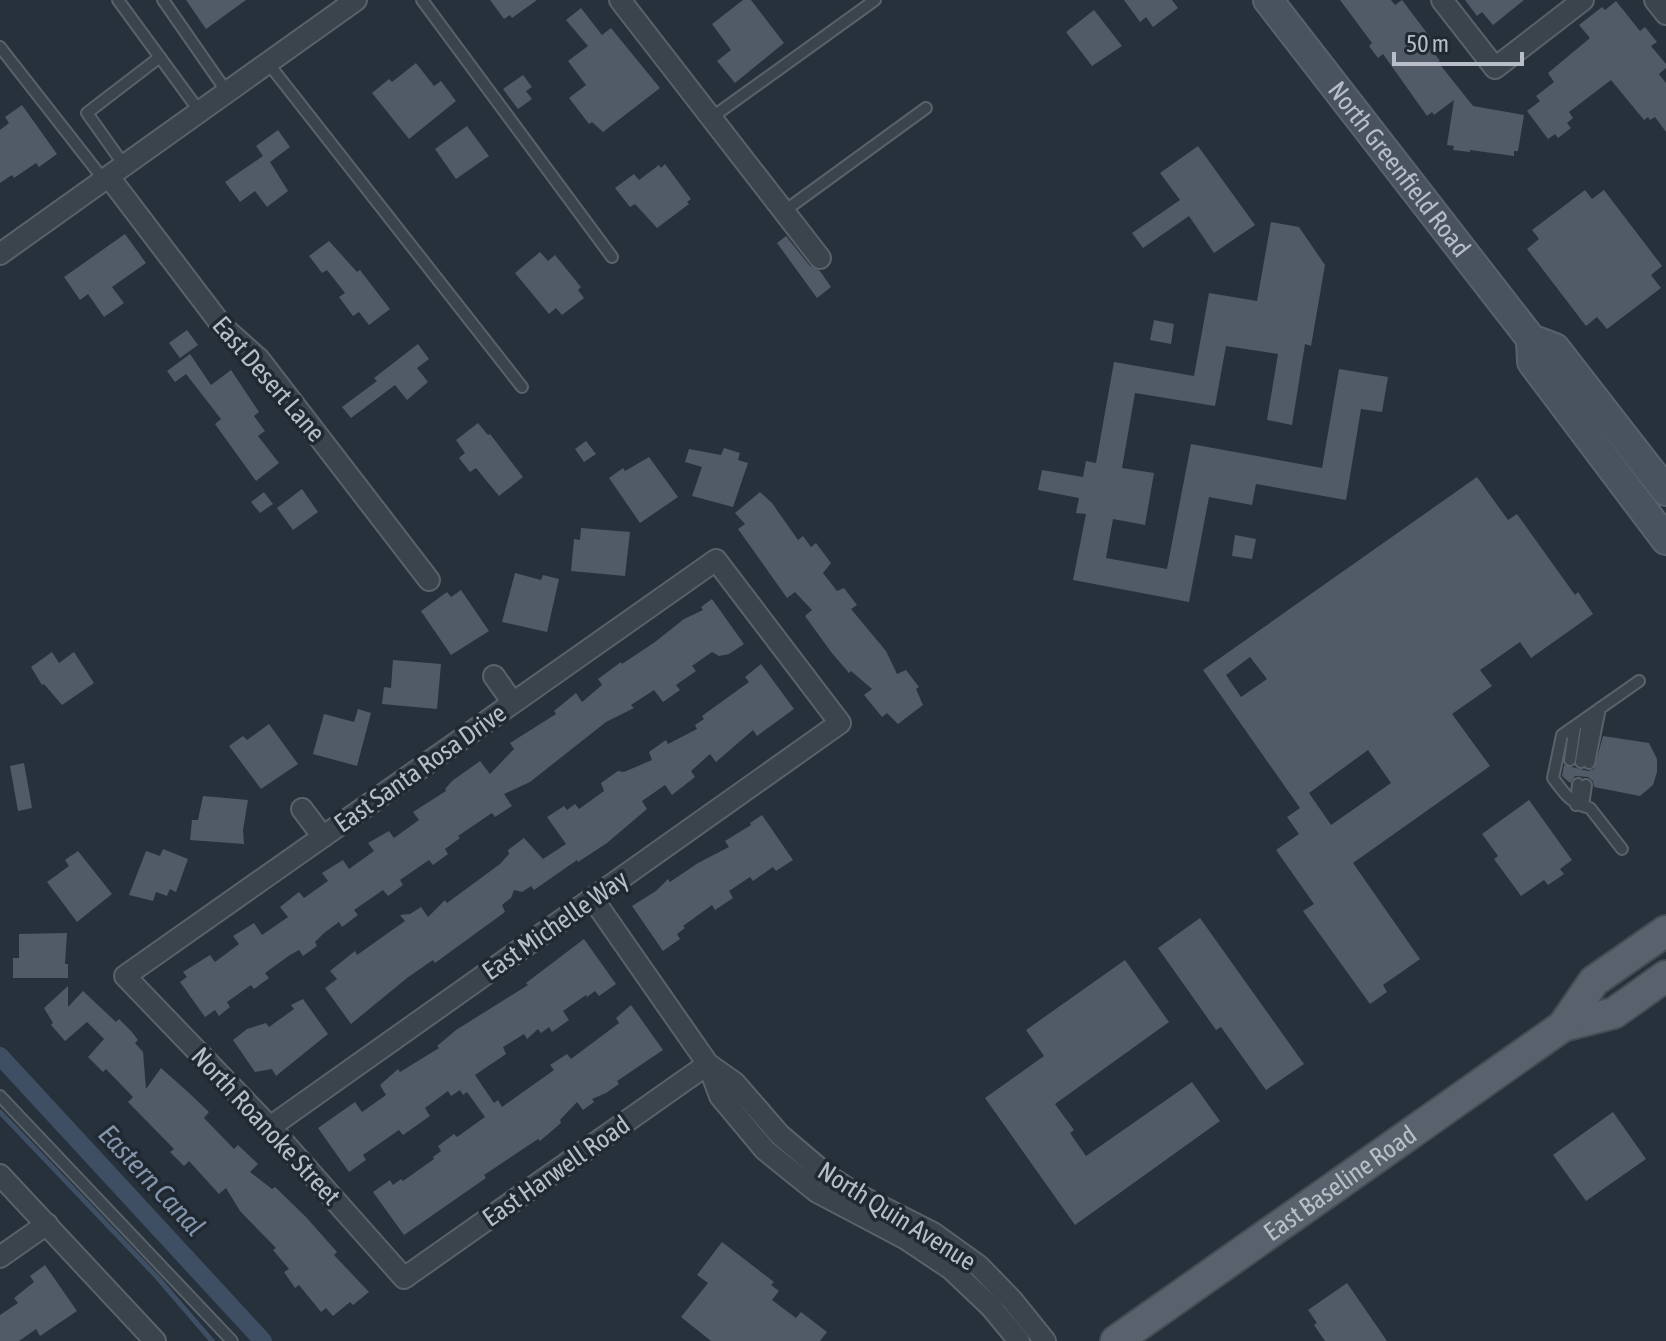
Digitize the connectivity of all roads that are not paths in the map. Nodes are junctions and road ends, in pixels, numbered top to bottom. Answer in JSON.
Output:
{"nodes":[{"id":1,"x":118,"y":0,"type":"edge"},
{"id":2,"x":163,"y":0,"type":"edge"},
{"id":3,"x":356,"y":0,"type":"edge"},
{"id":4,"x":422,"y":0,"type":"edge"},
{"id":5,"x":620,"y":0,"type":"edge"},
{"id":6,"x":875,"y":0,"type":"edge"},
{"id":7,"x":1268,"y":0,"type":"edge"},
{"id":8,"x":1442,"y":0,"type":"edge"},
{"id":9,"x":1583,"y":0,"type":"edge"},
{"id":10,"x":1655,"y":0,"type":"edge"},
{"id":11,"x":1666,"y":14,"type":"edge"},
{"id":12,"x":0,"y":47,"type":"edge"},
{"id":13,"x":160,"y":57,"type":"junction"},
{"id":14,"x":268,"y":63,"type":"junction"},
{"id":15,"x":227,"y":92,"type":"junction"},
{"id":16,"x":926,"y":108,"type":"dead end"},
{"id":17,"x":200,"y":112,"type":"junction"},
{"id":18,"x":711,"y":118,"type":"junction"},
{"id":19,"x":112,"y":174,"type":"junction"},
{"id":20,"x":783,"y":212,"type":"junction"},
{"id":21,"x":0,"y":254,"type":"edge"},
{"id":22,"x":612,"y":257,"type":"dead end"},
{"id":23,"x":820,"y":258,"type":"dead end"},
{"id":24,"x":1531,"y":339,"type":"junction"},
{"id":25,"x":522,"y":387,"type":"dead end"},
{"id":26,"x":1614,"y":425,"type":"junction"},
{"id":27,"x":1599,"y":451,"type":"junction"},
{"id":28,"x":1666,"y":491,"type":"edge"},
{"id":29,"x":1666,"y":540,"type":"edge"},
{"id":30,"x":429,"y":580,"type":"dead end"},
{"id":31,"x":494,"y":676,"type":"dead end"},
{"id":32,"x":1639,"y":681,"type":"dead end"},
{"id":33,"x":513,"y":703,"type":"junction"},
{"id":34,"x":1600,"y":708,"type":"junction"},
{"id":35,"x":1588,"y":717,"type":"junction"},
{"id":36,"x":840,"y":723,"type":"joint"},
{"id":37,"x":1575,"y":726,"type":"junction"},
{"id":38,"x":1580,"y":762,"type":"junction"},
{"id":39,"x":1566,"y":796,"type":"junction"},
{"id":40,"x":1580,"y":806,"type":"junction"},
{"id":41,"x":302,"y":809,"type":"dead end"},
{"id":42,"x":323,"y":837,"type":"junction"},
{"id":43,"x":1622,"y":849,"type":"dead end"},
{"id":44,"x":593,"y":899,"type":"junction"},
{"id":45,"x":1666,"y":931,"type":"edge"},
{"id":46,"x":125,"y":976,"type":"joint"},
{"id":47,"x":1666,"y":976,"type":"edge"},
{"id":48,"x":1563,"y":1026,"type":"junction"},
{"id":49,"x":708,"y":1064,"type":"junction"},
{"id":50,"x":0,"y":1096,"type":"edge"},
{"id":51,"x":270,"y":1127,"type":"junction"},
{"id":52,"x":0,"y":1175,"type":"edge"},
{"id":53,"x":47,"y":1224,"type":"junction"},
{"id":54,"x":0,"y":1257,"type":"edge"},
{"id":55,"x":950,"y":1257,"type":"junction"},
{"id":56,"x":404,"y":1278,"type":"joint"},
{"id":57,"x":155,"y":1341,"type":"edge"},
{"id":58,"x":232,"y":1341,"type":"edge"},
{"id":59,"x":1019,"y":1341,"type":"edge"},
{"id":60,"x":1045,"y":1341,"type":"edge"},
{"id":61,"x":1116,"y":1341,"type":"edge"}],
"edges":[{"from":1,"to":13,"type":"lane"},
{"from":2,"to":15,"type":"lane"},
{"from":3,"to":14,"type":"street"},
{"from":4,"to":22,"type":"lane"},
{"from":5,"to":18,"type":"street"},
{"from":6,"to":18,"type":"lane"},
{"from":7,"to":24,"type":"main road","name":"North Greenfield Road"},
{"from":8,"to":9,"type":"street"},
{"from":10,"to":11,"type":"street"},
{"from":12,"to":19,"type":"lane"},
{"from":13,"to":17,"type":"lane"},
{"from":13,"to":19,"type":"lane"},
{"from":14,"to":15,"type":"street"},
{"from":14,"to":25,"type":"lane"},
{"from":15,"to":17,"type":"street"},
{"from":16,"to":20,"type":"lane"},
{"from":17,"to":19,"type":"street"},
{"from":18,"to":20,"type":"street"},
{"from":19,"to":21,"type":"street"},
{"from":19,"to":30,"type":"street","name":"East Desert Lane"},
{"from":20,"to":23,"type":"street"},
{"from":24,"to":26,"type":"main road","name":"North Greenfield Road"},
{"from":24,"to":27,"type":"main road","name":"North Greenfield Road"},
{"from":26,"to":27,"type":"main road"},
{"from":26,"to":28,"type":"main road","name":"North Greenfield Road"},
{"from":27,"to":29,"type":"main road","name":"North Greenfield Road"},
{"from":31,"to":33,"type":"street"},
{"from":32,"to":34,"type":"lane"},
{"from":33,"to":36,"type":"street","name":"East Santa Rosa Drive"},
{"from":33,"to":42,"type":"street","name":"East Santa Rosa Drive"},
{"from":34,"to":35,"type":"lane"},
{"from":34,"to":38,"type":"lane"},
{"from":35,"to":37,"type":"lane"},
{"from":35,"to":38,"type":"lane"},
{"from":36,"to":44,"type":"street","name":"East Michelle Way"},
{"from":37,"to":38,"type":"lane"},
{"from":37,"to":39,"type":"lane"},
{"from":39,"to":40,"type":"lane"},
{"from":39,"to":40,"type":"lane"},
{"from":40,"to":43,"type":"lane"},
{"from":41,"to":42,"type":"street"},
{"from":42,"to":46,"type":"street","name":"East Santa Rosa Drive"},
{"from":44,"to":49,"type":"street","name":"North Quin Avenue"},
{"from":44,"to":51,"type":"street","name":"East Michelle Way"},
{"from":45,"to":48,"type":"main road","name":"East Baseline Road"},
{"from":46,"to":51,"type":"street","name":"North Roanoke Street"},
{"from":47,"to":48,"type":"main road","name":"East Baseline Road"},
{"from":48,"to":61,"type":"main road","name":"East Baseline Road"},
{"from":49,"to":55,"type":"street","name":"North Quin Avenue"},
{"from":49,"to":56,"type":"street","name":"East Harwell Road"},
{"from":50,"to":58,"type":"lane"},
{"from":51,"to":56,"type":"street","name":"North Roanoke Street"},
{"from":52,"to":53,"type":"street"},
{"from":53,"to":54,"type":"street"},
{"from":53,"to":57,"type":"street"},
{"from":55,"to":59,"type":"street","name":"North Quin Avenue"},
{"from":55,"to":60,"type":"street","name":"North Quin Avenue"}]}
